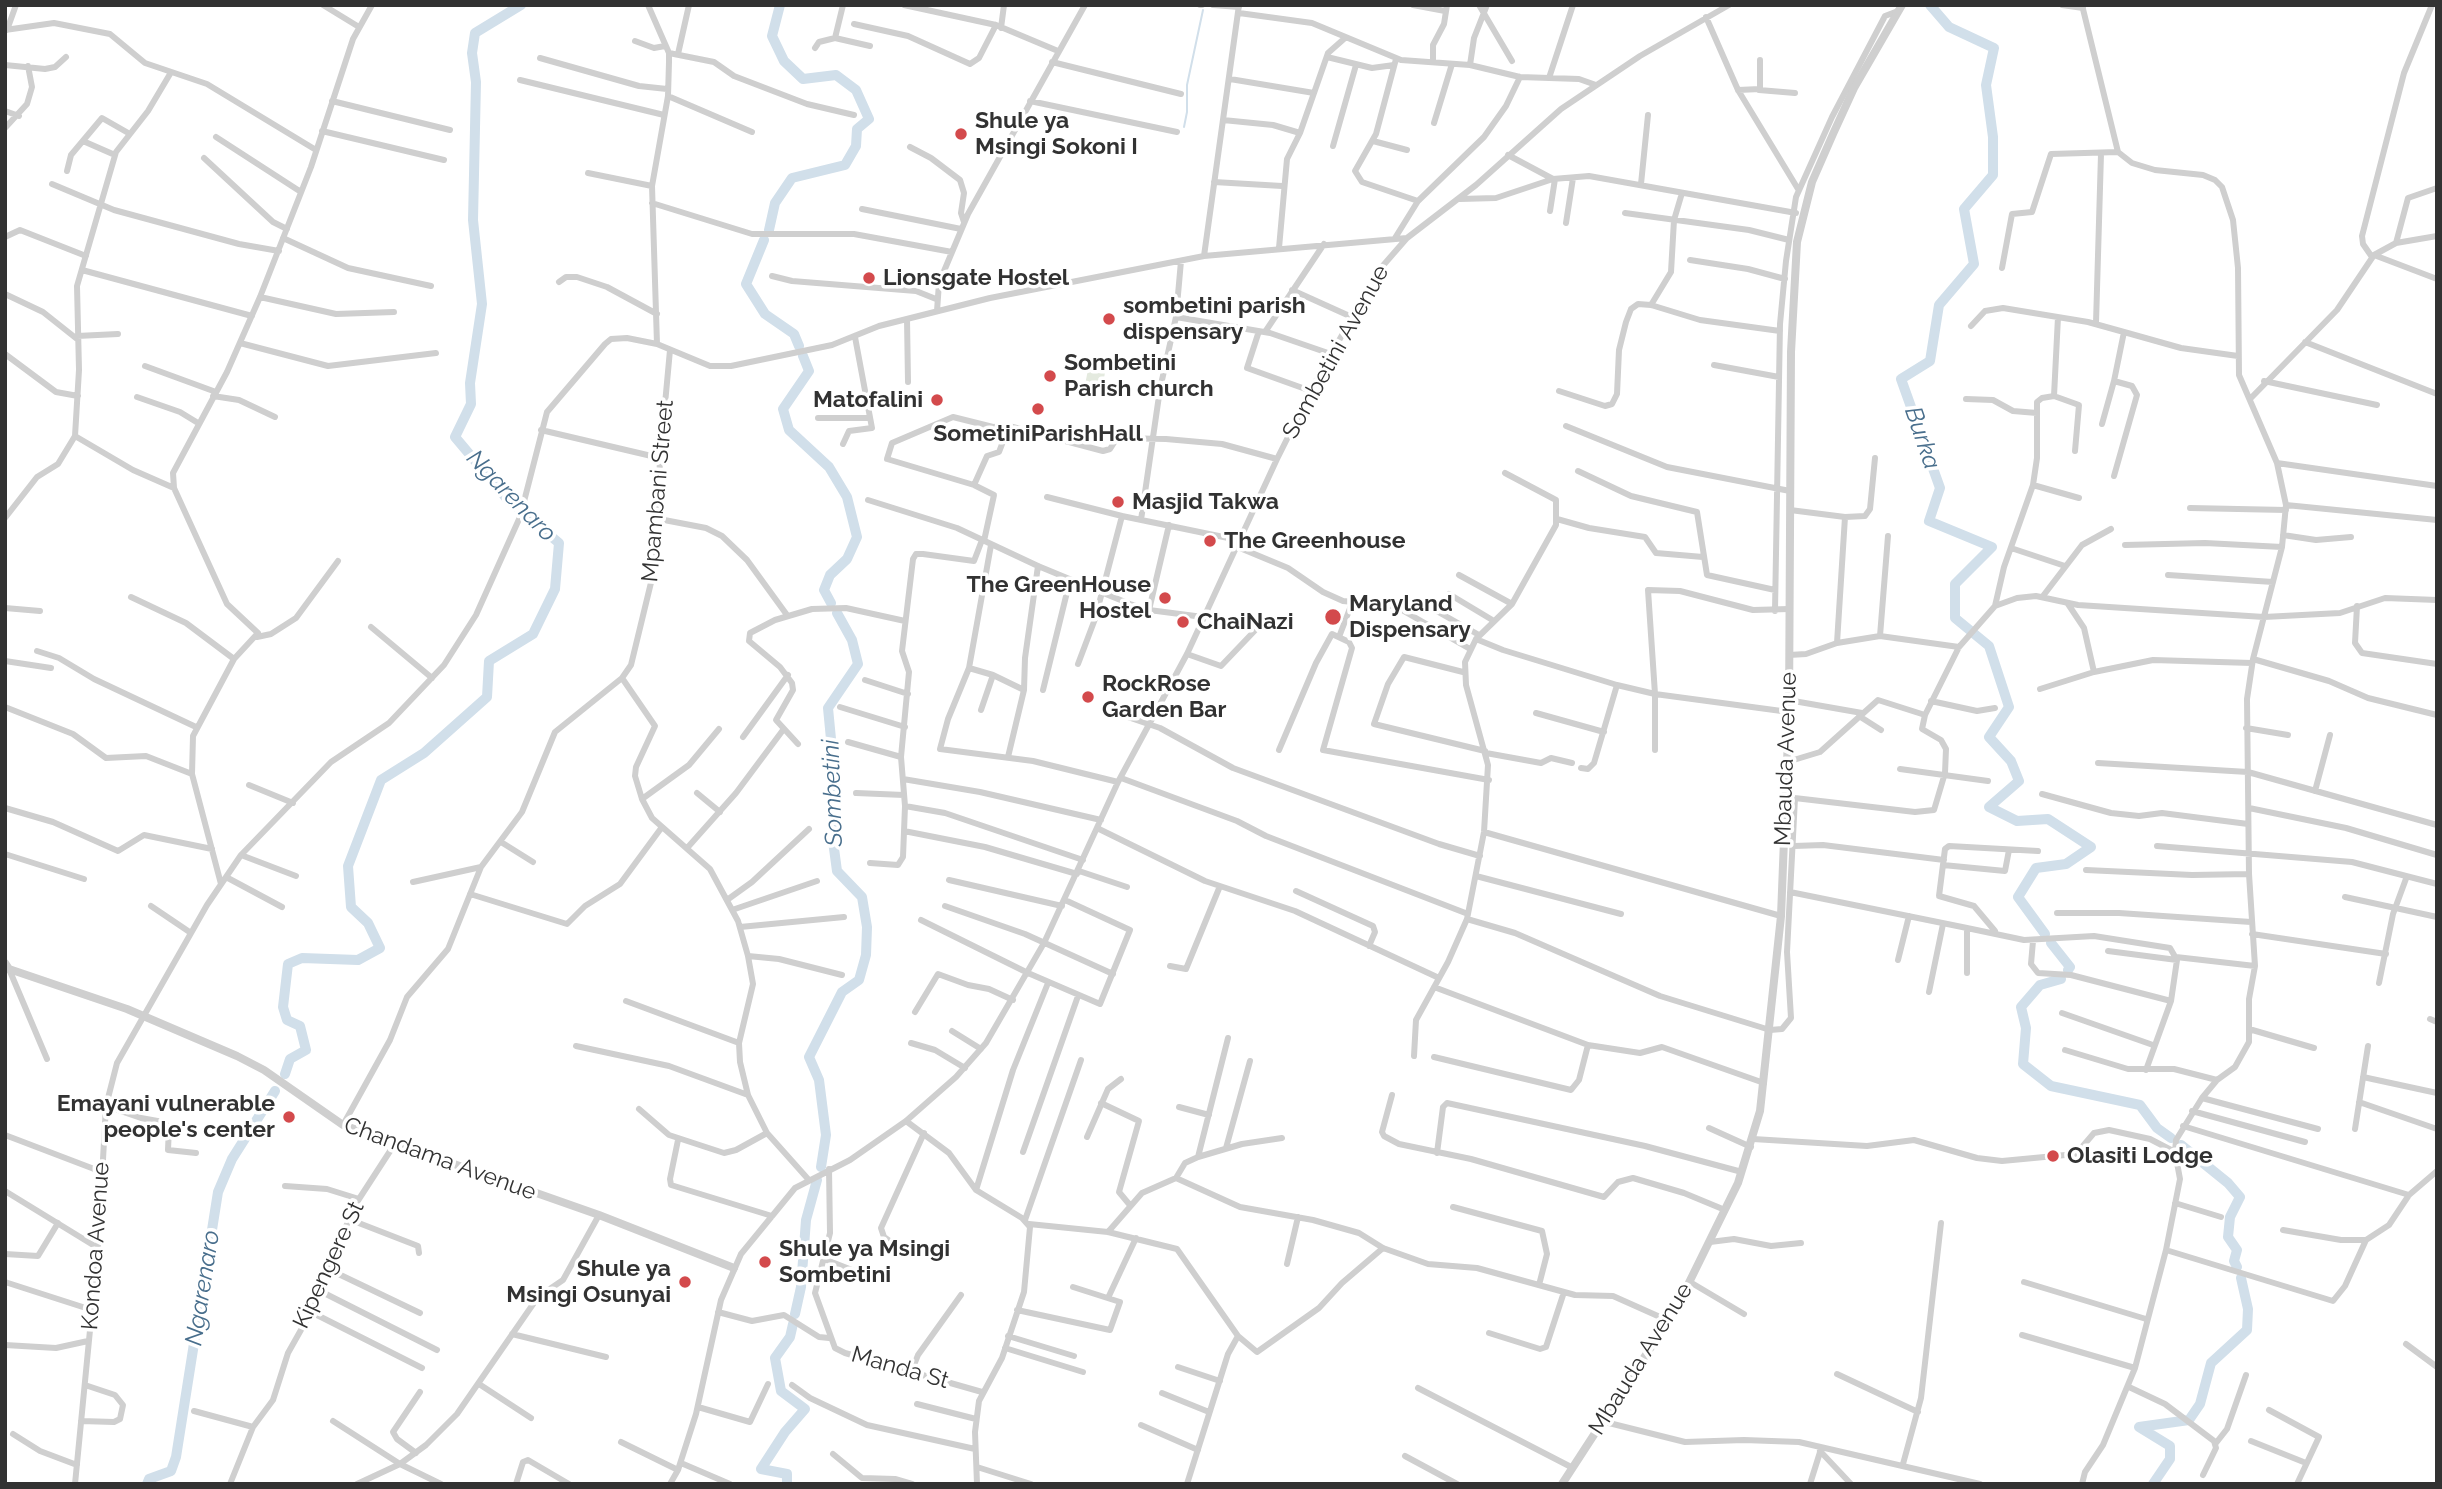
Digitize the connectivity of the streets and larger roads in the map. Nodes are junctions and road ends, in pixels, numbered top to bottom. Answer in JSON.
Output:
{"nodes":[{"id":1,"x":16,"y":5,"type":"edge"},
{"id":2,"x":323,"y":5,"type":"edge"},
{"id":3,"x":372,"y":5,"type":"edge"},
{"id":4,"x":648,"y":5,"type":"edge"},
{"id":5,"x":689,"y":5,"type":"edge"},
{"id":6,"x":843,"y":5,"type":"edge"},
{"id":7,"x":904,"y":5,"type":"edge"},
{"id":8,"x":1004,"y":5,"type":"edge"},
{"id":9,"x":1085,"y":5,"type":"edge"},
{"id":10,"x":1213,"y":5,"type":"edge"},
{"id":11,"x":1413,"y":5,"type":"edge"},
{"id":12,"x":1479,"y":5,"type":"edge"},
{"id":13,"x":1573,"y":5,"type":"edge"},
{"id":14,"x":1729,"y":5,"type":"edge"},
{"id":15,"x":2062,"y":5,"type":"edge"},
{"id":16,"x":2432,"y":5,"type":"edge"},
{"id":17,"x":2083,"y":7,"type":"edge"},
{"id":18,"x":1239,"y":8,"type":"edge"},
{"id":19,"x":1446,"y":8,"type":"edge"},
{"id":20,"x":1486,"y":8,"type":"edge"},
{"id":21,"x":1900,"y":8,"type":"edge"},
{"id":22,"x":1706,"y":16,"type":"junction"},
{"id":23,"x":854,"y":24,"type":"dead end"},
{"id":24,"x":359,"y":27,"type":"junction"},
{"id":25,"x":999,"y":27,"type":"junction"},
{"id":26,"x":6,"y":30,"type":"edge"},
{"id":27,"x":835,"y":38,"type":"junction"},
{"id":28,"x":1345,"y":38,"type":"junction"},
{"id":29,"x":635,"y":41,"type":"dead end"},
{"id":30,"x":870,"y":46,"type":"dead end"},
{"id":31,"x":815,"y":48,"type":"dead end"},
{"id":32,"x":1060,"y":48,"type":"junction"},
{"id":33,"x":667,"y":50,"type":"junction"},
{"id":34,"x":678,"y":54,"type":"junction"},
{"id":35,"x":66,"y":57,"type":"dead end"},
{"id":36,"x":1326,"y":57,"type":"junction"},
{"id":37,"x":540,"y":58,"type":"dead end"},
{"id":38,"x":1759,"y":60,"type":"dead end"},
{"id":39,"x":1512,"y":61,"type":"dead end"},
{"id":40,"x":1052,"y":62,"type":"junction"},
{"id":41,"x":1395,"y":62,"type":"junction"},
{"id":42,"x":1433,"y":62,"type":"junction"},
{"id":43,"x":1452,"y":64,"type":"junction"},
{"id":44,"x":5,"y":65,"type":"edge"},
{"id":45,"x":1356,"y":65,"type":"junction"},
{"id":46,"x":1469,"y":65,"type":"junction"},
{"id":47,"x":28,"y":66,"type":"junction"},
{"id":48,"x":170,"y":74,"type":"junction"},
{"id":49,"x":1520,"y":77,"type":"junction"},
{"id":50,"x":1549,"y":78,"type":"junction"},
{"id":51,"x":1230,"y":79,"type":"junction"},
{"id":52,"x":520,"y":80,"type":"dead end"},
{"id":53,"x":1596,"y":85,"type":"junction"},
{"id":54,"x":1738,"y":90,"type":"junction"},
{"id":55,"x":1759,"y":90,"type":"junction"},
{"id":56,"x":667,"y":93,"type":"junction"},
{"id":57,"x":1314,"y":93,"type":"junction"},
{"id":58,"x":1795,"y":93,"type":"dead end"},
{"id":59,"x":1181,"y":94,"type":"dead end"},
{"id":60,"x":332,"y":101,"type":"junction"},
{"id":61,"x":1030,"y":101,"type":"junction"},
{"id":62,"x":5,"y":111,"type":"edge"},
{"id":63,"x":853,"y":114,"type":"dead end"},
{"id":64,"x":664,"y":115,"type":"junction"},
{"id":65,"x":1648,"y":115,"type":"dead end"},
{"id":66,"x":19,"y":117,"type":"junction"},
{"id":67,"x":1223,"y":120,"type":"junction"},
{"id":68,"x":1434,"y":123,"type":"dead end"},
{"id":69,"x":5,"y":128,"type":"edge"},
{"id":70,"x":450,"y":130,"type":"dead end"},
{"id":71,"x":323,"y":131,"type":"junction"},
{"id":72,"x":752,"y":132,"type":"dead end"},
{"id":73,"x":1177,"y":132,"type":"dead end"},
{"id":74,"x":1300,"y":132,"type":"junction"},
{"id":75,"x":130,"y":134,"type":"junction"},
{"id":76,"x":216,"y":137,"type":"dead end"},
{"id":77,"x":83,"y":141,"type":"junction"},
{"id":78,"x":1373,"y":141,"type":"junction"},
{"id":79,"x":1333,"y":146,"type":"dead end"},
{"id":80,"x":910,"y":147,"type":"dead end"},
{"id":81,"x":316,"y":150,"type":"junction"},
{"id":82,"x":1407,"y":150,"type":"dead end"},
{"id":83,"x":2118,"y":152,"type":"junction"},
{"id":84,"x":115,"y":155,"type":"junction"},
{"id":85,"x":1508,"y":155,"type":"junction"},
{"id":86,"x":2101,"y":155,"type":"junction"},
{"id":87,"x":204,"y":158,"type":"dead end"},
{"id":88,"x":444,"y":160,"type":"dead end"},
{"id":89,"x":67,"y":171,"type":"dead end"},
{"id":90,"x":588,"y":173,"type":"dead end"},
{"id":91,"x":1573,"y":178,"type":"junction"},
{"id":92,"x":1554,"y":179,"type":"junction"},
{"id":93,"x":1214,"y":182,"type":"junction"},
{"id":94,"x":52,"y":184,"type":"dead end"},
{"id":95,"x":1641,"y":184,"type":"junction"},
{"id":96,"x":1282,"y":186,"type":"junction"},
{"id":97,"x":652,"y":187,"type":"junction"},
{"id":98,"x":2437,"y":188,"type":"edge"},
{"id":99,"x":1798,"y":189,"type":"junction"},
{"id":100,"x":301,"y":192,"type":"junction"},
{"id":101,"x":1682,"y":193,"type":"junction"},
{"id":102,"x":1458,"y":199,"type":"junction"},
{"id":103,"x":1418,"y":201,"type":"junction"},
{"id":104,"x":100,"y":203,"type":"junction"},
{"id":105,"x":652,"y":203,"type":"junction"},
{"id":106,"x":862,"y":209,"type":"dead end"},
{"id":107,"x":1550,"y":211,"type":"dead end"},
{"id":108,"x":1625,"y":213,"type":"dead end"},
{"id":109,"x":1799,"y":213,"type":"junction"},
{"id":110,"x":1674,"y":220,"type":"junction"},
{"id":111,"x":1566,"y":223,"type":"dead end"},
{"id":112,"x":962,"y":226,"type":"junction"},
{"id":113,"x":286,"y":229,"type":"junction"},
{"id":114,"x":2437,"y":236,"type":"edge"},
{"id":115,"x":5,"y":237,"type":"edge"},
{"id":116,"x":283,"y":238,"type":"junction"},
{"id":117,"x":1395,"y":238,"type":"junction"},
{"id":118,"x":1407,"y":238,"type":"junction"},
{"id":119,"x":1790,"y":240,"type":"junction"},
{"id":120,"x":1324,"y":243,"type":"junction"},
{"id":121,"x":2396,"y":243,"type":"junction"},
{"id":122,"x":1279,"y":248,"type":"junction"},
{"id":123,"x":279,"y":251,"type":"junction"},
{"id":124,"x":952,"y":252,"type":"junction"},
{"id":125,"x":86,"y":256,"type":"junction"},
{"id":126,"x":1204,"y":256,"type":"junction"},
{"id":127,"x":2373,"y":256,"type":"junction"},
{"id":128,"x":1690,"y":260,"type":"dead end"},
{"id":129,"x":1181,"y":261,"type":"junction"},
{"id":130,"x":2002,"y":268,"type":"dead end"},
{"id":131,"x":82,"y":270,"type":"junction"},
{"id":132,"x":772,"y":276,"type":"dead end"},
{"id":133,"x":1784,"y":279,"type":"junction"},
{"id":134,"x":2437,"y":279,"type":"edge"},
{"id":135,"x":559,"y":282,"type":"dead end"},
{"id":136,"x":431,"y":286,"type":"dead end"},
{"id":137,"x":1292,"y":290,"type":"junction"},
{"id":138,"x":5,"y":294,"type":"edge"},
{"id":139,"x":260,"y":298,"type":"junction"},
{"id":140,"x":936,"y":299,"type":"junction"},
{"id":141,"x":1651,"y":304,"type":"junction"},
{"id":142,"x":937,"y":311,"type":"junction"},
{"id":143,"x":394,"y":312,"type":"dead end"},
{"id":144,"x":656,"y":314,"type":"junction"},
{"id":145,"x":252,"y":316,"type":"junction"},
{"id":146,"x":1176,"y":317,"type":"junction"},
{"id":147,"x":2058,"y":317,"type":"junction"},
{"id":148,"x":1354,"y":318,"type":"junction"},
{"id":149,"x":907,"y":319,"type":"junction"},
{"id":150,"x":2096,"y":323,"type":"junction"},
{"id":151,"x":1971,"y":326,"type":"dead end"},
{"id":152,"x":1780,"y":331,"type":"junction"},
{"id":153,"x":1262,"y":332,"type":"junction"},
{"id":154,"x":2124,"y":332,"type":"junction"},
{"id":155,"x":118,"y":334,"type":"dead end"},
{"id":156,"x":855,"y":337,"type":"junction"},
{"id":157,"x":77,"y":338,"type":"junction"},
{"id":158,"x":2305,"y":342,"type":"junction"},
{"id":159,"x":240,"y":343,"type":"junction"},
{"id":160,"x":657,"y":344,"type":"junction"},
{"id":161,"x":670,"y":350,"type":"junction"},
{"id":162,"x":436,"y":353,"type":"dead end"},
{"id":163,"x":5,"y":354,"type":"edge"},
{"id":164,"x":1331,"y":355,"type":"junction"},
{"id":165,"x":2238,"y":356,"type":"junction"},
{"id":166,"x":1714,"y":365,"type":"dead end"},
{"id":167,"x":145,"y":366,"type":"dead end"},
{"id":168,"x":1779,"y":377,"type":"junction"},
{"id":169,"x":2115,"y":381,"type":"junction"},
{"id":170,"x":2264,"y":381,"type":"junction"},
{"id":171,"x":908,"y":382,"type":"dead end"},
{"id":172,"x":1311,"y":391,"type":"junction"},
{"id":173,"x":1559,"y":391,"type":"dead end"},
{"id":174,"x":215,"y":394,"type":"junction"},
{"id":175,"x":2437,"y":394,"type":"edge"},
{"id":176,"x":78,"y":396,"type":"junction"},
{"id":177,"x":136,"y":397,"type":"dead end"},
{"id":178,"x":2054,"y":397,"type":"junction"},
{"id":179,"x":1966,"y":399,"type":"dead end"},
{"id":180,"x":2250,"y":399,"type":"junction"},
{"id":181,"x":2377,"y":405,"type":"dead end"},
{"id":182,"x":2037,"y":413,"type":"junction"},
{"id":183,"x":275,"y":417,"type":"dead end"},
{"id":184,"x":818,"y":418,"type":"dead end"},
{"id":185,"x":868,"y":418,"type":"junction"},
{"id":186,"x":198,"y":423,"type":"junction"},
{"id":187,"x":2102,"y":424,"type":"dead end"},
{"id":188,"x":1009,"y":426,"type":"junction"},
{"id":189,"x":1566,"y":426,"type":"dead end"},
{"id":190,"x":541,"y":430,"type":"junction"},
{"id":191,"x":75,"y":436,"type":"junction"},
{"id":192,"x":1155,"y":439,"type":"junction"},
{"id":193,"x":844,"y":444,"type":"dead end"},
{"id":194,"x":2076,"y":451,"type":"dead end"},
{"id":195,"x":660,"y":458,"type":"junction"},
{"id":196,"x":1875,"y":458,"type":"dead end"},
{"id":197,"x":1277,"y":459,"type":"junction"},
{"id":198,"x":2277,"y":463,"type":"junction"},
{"id":199,"x":1578,"y":471,"type":"dead end"},
{"id":200,"x":1504,"y":473,"type":"dead end"},
{"id":201,"x":2114,"y":477,"type":"dead end"},
{"id":202,"x":974,"y":485,"type":"junction"},
{"id":203,"x":2032,"y":485,"type":"junction"},
{"id":204,"x":2437,"y":486,"type":"edge"},
{"id":205,"x":174,"y":488,"type":"junction"},
{"id":206,"x":1777,"y":489,"type":"junction"},
{"id":207,"x":1790,"y":491,"type":"junction"},
{"id":208,"x":1047,"y":497,"type":"dead end"},
{"id":209,"x":2079,"y":498,"type":"dead end"},
{"id":210,"x":868,"y":500,"type":"dead end"},
{"id":211,"x":2286,"y":507,"type":"junction"},
{"id":212,"x":2190,"y":508,"type":"dead end"},
{"id":213,"x":1790,"y":510,"type":"junction"},
{"id":214,"x":1122,"y":516,"type":"junction"},
{"id":215,"x":1845,"y":517,"type":"junction"},
{"id":216,"x":5,"y":518,"type":"edge"},
{"id":217,"x":659,"y":519,"type":"junction"},
{"id":218,"x":1557,"y":519,"type":"junction"},
{"id":219,"x":1141,"y":520,"type":"junction"},
{"id":220,"x":2437,"y":520,"type":"edge"},
{"id":221,"x":1169,"y":525,"type":"junction"},
{"id":222,"x":2111,"y":529,"type":"dead end"},
{"id":223,"x":2283,"y":535,"type":"junction"},
{"id":224,"x":1888,"y":536,"type":"dead end"},
{"id":225,"x":2351,"y":537,"type":"dead end"},
{"id":226,"x":986,"y":542,"type":"junction"},
{"id":227,"x":1236,"y":543,"type":"junction"},
{"id":228,"x":2125,"y":545,"type":"dead end"},
{"id":229,"x":2282,"y":547,"type":"junction"},
{"id":230,"x":2011,"y":548,"type":"junction"},
{"id":231,"x":1703,"y":557,"type":"junction"},
{"id":232,"x":338,"y":561,"type":"dead end"},
{"id":233,"x":1038,"y":566,"type":"junction"},
{"id":234,"x":2065,"y":566,"type":"junction"},
{"id":235,"x":1459,"y":575,"type":"dead end"},
{"id":236,"x":2168,"y":575,"type":"dead end"},
{"id":237,"x":1070,"y":580,"type":"junction"},
{"id":238,"x":2273,"y":582,"type":"junction"},
{"id":239,"x":1775,"y":590,"type":"junction"},
{"id":240,"x":1101,"y":593,"type":"junction"},
{"id":241,"x":1449,"y":594,"type":"dead end"},
{"id":242,"x":2043,"y":596,"type":"junction"},
{"id":243,"x":131,"y":597,"type":"dead end"},
{"id":244,"x":2437,"y":600,"type":"edge"},
{"id":245,"x":1352,"y":603,"type":"junction"},
{"id":246,"x":1512,"y":604,"type":"junction"},
{"id":247,"x":2067,"y":604,"type":"junction"},
{"id":248,"x":1426,"y":605,"type":"dead end"},
{"id":249,"x":1995,"y":606,"type":"junction"},
{"id":250,"x":2357,"y":606,"type":"junction"},
{"id":251,"x":5,"y":608,"type":"edge"},
{"id":252,"x":1789,"y":609,"type":"junction"},
{"id":253,"x":1149,"y":610,"type":"junction"},
{"id":254,"x":40,"y":611,"type":"dead end"},
{"id":255,"x":1774,"y":611,"type":"junction"},
{"id":256,"x":787,"y":615,"type":"junction"},
{"id":257,"x":1203,"y":617,"type":"junction"},
{"id":258,"x":2264,"y":617,"type":"junction"},
{"id":259,"x":905,"y":621,"type":"junction"},
{"id":260,"x":1494,"y":621,"type":"junction"},
{"id":261,"x":1263,"y":622,"type":"dead end"},
{"id":262,"x":371,"y":628,"type":"dead end"},
{"id":263,"x":1881,"y":636,"type":"junction"},
{"id":264,"x":257,"y":637,"type":"junction"},
{"id":265,"x":1339,"y":637,"type":"junction"},
{"id":266,"x":1477,"y":637,"type":"junction"},
{"id":267,"x":1837,"y":643,"type":"junction"},
{"id":268,"x":1959,"y":647,"type":"junction"},
{"id":269,"x":1470,"y":649,"type":"junction"},
{"id":270,"x":37,"y":651,"type":"dead end"},
{"id":271,"x":1187,"y":654,"type":"junction"},
{"id":272,"x":1789,"y":655,"type":"junction"},
{"id":273,"x":233,"y":659,"type":"junction"},
{"id":274,"x":5,"y":661,"type":"edge"},
{"id":275,"x":2252,"y":661,"type":"junction"},
{"id":276,"x":1078,"y":664,"type":"dead end"},
{"id":277,"x":2437,"y":664,"type":"edge"},
{"id":278,"x":51,"y":668,"type":"dead end"},
{"id":279,"x":969,"y":668,"type":"junction"},
{"id":280,"x":1463,"y":672,"type":"junction"},
{"id":281,"x":2094,"y":672,"type":"junction"},
{"id":282,"x":788,"y":675,"type":"junction"},
{"id":283,"x":993,"y":675,"type":"junction"},
{"id":284,"x":432,"y":678,"type":"junction"},
{"id":285,"x":622,"y":678,"type":"junction"},
{"id":286,"x":865,"y":680,"type":"dead end"},
{"id":287,"x":1617,"y":685,"type":"junction"},
{"id":288,"x":2040,"y":689,"type":"dead end"},
{"id":289,"x":1024,"y":690,"type":"junction"},
{"id":290,"x":1043,"y":690,"type":"dead end"},
{"id":291,"x":908,"y":694,"type":"junction"},
{"id":292,"x":1655,"y":694,"type":"junction"},
{"id":293,"x":1788,"y":700,"type":"junction"},
{"id":294,"x":1931,"y":701,"type":"junction"},
{"id":295,"x":5,"y":707,"type":"edge"},
{"id":296,"x":840,"y":707,"type":"dead end"},
{"id":297,"x":1995,"y":708,"type":"dead end"},
{"id":298,"x":981,"y":710,"type":"dead end"},
{"id":299,"x":1113,"y":712,"type":"dead end"},
{"id":300,"x":1789,"y":712,"type":"junction"},
{"id":301,"x":1536,"y":713,"type":"dead end"},
{"id":302,"x":1860,"y":714,"type":"junction"},
{"id":303,"x":1925,"y":715,"type":"junction"},
{"id":304,"x":2437,"y":715,"type":"edge"},
{"id":305,"x":1149,"y":724,"type":"junction"},
{"id":306,"x":196,"y":727,"type":"junction"},
{"id":307,"x":905,"y":727,"type":"junction"},
{"id":308,"x":2246,"y":727,"type":"junction"},
{"id":309,"x":719,"y":729,"type":"dead end"},
{"id":310,"x":782,"y":730,"type":"junction"},
{"id":311,"x":1881,"y":730,"type":"dead end"},
{"id":312,"x":1604,"y":732,"type":"junction"},
{"id":313,"x":2288,"y":735,"type":"dead end"},
{"id":314,"x":2330,"y":735,"type":"dead end"},
{"id":315,"x":743,"y":737,"type":"dead end"},
{"id":316,"x":848,"y":743,"type":"dead end"},
{"id":317,"x":798,"y":744,"type":"dead end"},
{"id":318,"x":1279,"y":750,"type":"dead end"},
{"id":319,"x":1654,"y":750,"type":"dead end"},
{"id":320,"x":1486,"y":752,"type":"junction"},
{"id":321,"x":901,"y":757,"type":"junction"},
{"id":322,"x":1008,"y":757,"type":"junction"},
{"id":323,"x":1787,"y":762,"type":"junction"},
{"id":324,"x":1572,"y":763,"type":"dead end"},
{"id":325,"x":2098,"y":763,"type":"dead end"},
{"id":326,"x":1581,"y":768,"type":"dead end"},
{"id":327,"x":1900,"y":769,"type":"dead end"},
{"id":328,"x":2248,"y":772,"type":"junction"},
{"id":329,"x":1945,"y":773,"type":"junction"},
{"id":330,"x":192,"y":774,"type":"junction"},
{"id":331,"x":903,"y":779,"type":"junction"},
{"id":332,"x":1119,"y":780,"type":"junction"},
{"id":333,"x":1489,"y":780,"type":"junction"},
{"id":334,"x":1988,"y":781,"type":"dead end"},
{"id":335,"x":249,"y":785,"type":"dead end"},
{"id":336,"x":2315,"y":791,"type":"junction"},
{"id":337,"x":697,"y":793,"type":"dead end"},
{"id":338,"x":856,"y":793,"type":"dead end"},
{"id":339,"x":2042,"y":794,"type":"dead end"},
{"id":340,"x":904,"y":795,"type":"junction"},
{"id":341,"x":1786,"y":797,"type":"junction"},
{"id":342,"x":1796,"y":798,"type":"junction"},
{"id":343,"x":642,"y":799,"type":"junction"},
{"id":344,"x":293,"y":803,"type":"junction"},
{"id":345,"x":905,"y":806,"type":"junction"},
{"id":346,"x":5,"y":807,"type":"edge"},
{"id":347,"x":2249,"y":808,"type":"junction"},
{"id":348,"x":720,"y":812,"type":"junction"},
{"id":349,"x":1101,"y":820,"type":"junction"},
{"id":350,"x":2248,"y":824,"type":"junction"},
{"id":351,"x":2437,"y":825,"type":"edge"},
{"id":352,"x":662,"y":827,"type":"junction"},
{"id":353,"x":1097,"y":828,"type":"junction"},
{"id":354,"x":809,"y":829,"type":"dead end"},
{"id":355,"x":904,"y":831,"type":"junction"},
{"id":356,"x":1484,"y":832,"type":"junction"},
{"id":357,"x":501,"y":842,"type":"junction"},
{"id":358,"x":1794,"y":846,"type":"junction"},
{"id":359,"x":2157,"y":846,"type":"dead end"},
{"id":360,"x":688,"y":847,"type":"junction"},
{"id":361,"x":212,"y":849,"type":"junction"},
{"id":362,"x":2009,"y":850,"type":"junction"},
{"id":363,"x":2038,"y":851,"type":"dead end"},
{"id":364,"x":5,"y":854,"type":"edge"},
{"id":365,"x":2249,"y":854,"type":"junction"},
{"id":366,"x":241,"y":855,"type":"junction"},
{"id":367,"x":2437,"y":855,"type":"edge"},
{"id":368,"x":1480,"y":856,"type":"junction"},
{"id":369,"x":1083,"y":860,"type":"junction"},
{"id":370,"x":533,"y":862,"type":"dead end"},
{"id":371,"x":1943,"y":862,"type":"junction"},
{"id":372,"x":870,"y":863,"type":"dead end"},
{"id":373,"x":481,"y":867,"type":"junction"},
{"id":374,"x":2086,"y":870,"type":"dead end"},
{"id":375,"x":1078,"y":873,"type":"junction"},
{"id":376,"x":2249,"y":874,"type":"junction"},
{"id":377,"x":296,"y":876,"type":"dead end"},
{"id":378,"x":1476,"y":876,"type":"junction"},
{"id":379,"x":2407,"y":876,"type":"junction"},
{"id":380,"x":226,"y":877,"type":"junction"},
{"id":381,"x":84,"y":878,"type":"dead end"},
{"id":382,"x":949,"y":880,"type":"dead end"},
{"id":383,"x":817,"y":881,"type":"dead end"},
{"id":384,"x":413,"y":882,"type":"dead end"},
{"id":385,"x":221,"y":884,"type":"junction"},
{"id":386,"x":2437,"y":884,"type":"edge"},
{"id":387,"x":1220,"y":886,"type":"junction"},
{"id":388,"x":1127,"y":887,"type":"dead end"},
{"id":389,"x":1781,"y":890,"type":"junction"},
{"id":390,"x":1296,"y":891,"type":"dead end"},
{"id":391,"x":1792,"y":892,"type":"junction"},
{"id":392,"x":470,"y":894,"type":"junction"},
{"id":393,"x":2345,"y":897,"type":"dead end"},
{"id":394,"x":727,"y":900,"type":"junction"},
{"id":395,"x":1063,"y":903,"type":"junction"},
{"id":396,"x":945,"y":905,"type":"dead end"},
{"id":397,"x":151,"y":906,"type":"dead end"},
{"id":398,"x":282,"y":907,"type":"dead end"},
{"id":399,"x":2395,"y":907,"type":"junction"},
{"id":400,"x":732,"y":910,"type":"junction"},
{"id":401,"x":2057,"y":913,"type":"dead end"},
{"id":402,"x":1621,"y":914,"type":"dead end"},
{"id":403,"x":1781,"y":916,"type":"junction"},
{"id":404,"x":1909,"y":916,"type":"junction"},
{"id":405,"x":844,"y":917,"type":"dead end"},
{"id":406,"x":1467,"y":917,"type":"junction"},
{"id":407,"x":2437,"y":917,"type":"edge"},
{"id":408,"x":921,"y":920,"type":"dead end"},
{"id":409,"x":2251,"y":922,"type":"junction"},
{"id":410,"x":1942,"y":924,"type":"junction"},
{"id":411,"x":740,"y":927,"type":"junction"},
{"id":412,"x":1967,"y":928,"type":"junction"},
{"id":413,"x":1995,"y":932,"type":"junction"},
{"id":414,"x":191,"y":933,"type":"junction"},
{"id":415,"x":2252,"y":934,"type":"junction"},
{"id":416,"x":2033,"y":941,"type":"junction"},
{"id":417,"x":1044,"y":943,"type":"junction"},
{"id":418,"x":1369,"y":946,"type":"junction"},
{"id":419,"x":2108,"y":951,"type":"dead end"},
{"id":420,"x":2386,"y":954,"type":"junction"},
{"id":421,"x":748,"y":956,"type":"junction"},
{"id":422,"x":2177,"y":958,"type":"junction"},
{"id":423,"x":1898,"y":960,"type":"dead end"},
{"id":424,"x":1170,"y":965,"type":"dead end"},
{"id":425,"x":7,"y":966,"type":"edge"},
{"id":426,"x":2255,"y":966,"type":"junction"},
{"id":427,"x":1028,"y":973,"type":"junction"},
{"id":428,"x":1967,"y":973,"type":"dead end"},
{"id":429,"x":1113,"y":974,"type":"junction"},
{"id":430,"x":842,"y":975,"type":"dead end"},
{"id":431,"x":1439,"y":978,"type":"junction"},
{"id":432,"x":1048,"y":983,"type":"junction"},
{"id":433,"x":2379,"y":983,"type":"dead end"},
{"id":434,"x":1434,"y":987,"type":"junction"},
{"id":435,"x":1929,"y":992,"type":"dead end"},
{"id":436,"x":1078,"y":996,"type":"junction"},
{"id":437,"x":1013,"y":1000,"type":"junction"},
{"id":438,"x":626,"y":1001,"type":"dead end"},
{"id":439,"x":2171,"y":1001,"type":"junction"},
{"id":440,"x":915,"y":1012,"type":"dead end"},
{"id":441,"x":2062,"y":1013,"type":"dead end"},
{"id":442,"x":144,"y":1017,"type":"junction"},
{"id":443,"x":2249,"y":1029,"type":"junction"},
{"id":444,"x":1770,"y":1030,"type":"junction"},
{"id":445,"x":952,"y":1031,"type":"dead end"},
{"id":446,"x":1228,"y":1038,"type":"dead end"},
{"id":447,"x":739,"y":1043,"type":"junction"},
{"id":448,"x":911,"y":1043,"type":"dead end"},
{"id":449,"x":576,"y":1045,"type":"dead end"},
{"id":450,"x":1588,"y":1045,"type":"junction"},
{"id":451,"x":2153,"y":1045,"type":"junction"},
{"id":452,"x":2368,"y":1046,"type":"dead end"},
{"id":453,"x":2314,"y":1048,"type":"dead end"},
{"id":454,"x":981,"y":1049,"type":"junction"},
{"id":455,"x":2065,"y":1050,"type":"dead end"},
{"id":456,"x":1414,"y":1056,"type":"dead end"},
{"id":457,"x":1434,"y":1057,"type":"dead end"},
{"id":458,"x":47,"y":1059,"type":"dead end"},
{"id":459,"x":1081,"y":1060,"type":"dead end"},
{"id":460,"x":1250,"y":1061,"type":"dead end"},
{"id":461,"x":965,"y":1068,"type":"junction"},
{"id":462,"x":2147,"y":1070,"type":"junction"},
{"id":463,"x":2363,"y":1077,"type":"junction"},
{"id":464,"x":1121,"y":1079,"type":"dead end"},
{"id":465,"x":2217,"y":1080,"type":"junction"},
{"id":466,"x":1764,"y":1083,"type":"junction"},
{"id":467,"x":2437,"y":1093,"type":"edge"},
{"id":468,"x":748,"y":1095,"type":"junction"},
{"id":469,"x":1392,"y":1095,"type":"dead end"},
{"id":470,"x":2202,"y":1098,"type":"junction"},
{"id":471,"x":2359,"y":1102,"type":"junction"},
{"id":472,"x":1101,"y":1103,"type":"junction"},
{"id":473,"x":106,"y":1106,"type":"junction"},
{"id":474,"x":1179,"y":1107,"type":"dead end"},
{"id":475,"x":639,"y":1109,"type":"dead end"},
{"id":476,"x":2192,"y":1111,"type":"junction"},
{"id":477,"x":1209,"y":1115,"type":"junction"},
{"id":478,"x":906,"y":1121,"type":"junction"},
{"id":479,"x":343,"y":1125,"type":"junction"},
{"id":480,"x":2183,"y":1126,"type":"junction"},
{"id":481,"x":1709,"y":1128,"type":"dead end"},
{"id":482,"x":2318,"y":1129,"type":"dead end"},
{"id":483,"x":2355,"y":1129,"type":"dead end"},
{"id":484,"x":2437,"y":1129,"type":"edge"},
{"id":485,"x":767,"y":1133,"type":"junction"},
{"id":486,"x":924,"y":1133,"type":"junction"},
{"id":487,"x":5,"y":1135,"type":"edge"},
{"id":488,"x":1087,"y":1137,"type":"dead end"},
{"id":489,"x":1282,"y":1138,"type":"dead end"},
{"id":490,"x":678,"y":1140,"type":"junction"},
{"id":491,"x":2305,"y":1142,"type":"dead end"},
{"id":492,"x":1752,"y":1143,"type":"junction"},
{"id":493,"x":394,"y":1145,"type":"junction"},
{"id":494,"x":1226,"y":1148,"type":"junction"},
{"id":495,"x":1023,"y":1152,"type":"dead end"},
{"id":496,"x":2175,"y":1152,"type":"junction"},
{"id":497,"x":196,"y":1153,"type":"dead end"},
{"id":498,"x":1437,"y":1153,"type":"junction"},
{"id":499,"x":1198,"y":1157,"type":"junction"},
{"id":500,"x":829,"y":1169,"type":"junction"},
{"id":501,"x":2437,"y":1171,"type":"edge"},
{"id":502,"x":102,"y":1172,"type":"junction"},
{"id":503,"x":1742,"y":1172,"type":"junction"},
{"id":504,"x":1176,"y":1178,"type":"junction"},
{"id":505,"x":808,"y":1179,"type":"junction"},
{"id":506,"x":285,"y":1186,"type":"dead end"},
{"id":507,"x":976,"y":1190,"type":"junction"},
{"id":508,"x":5,"y":1191,"type":"edge"},
{"id":509,"x":2409,"y":1195,"type":"junction"},
{"id":510,"x":359,"y":1199,"type":"junction"},
{"id":511,"x":2175,"y":1203,"type":"junction"},
{"id":512,"x":1129,"y":1205,"type":"junction"},
{"id":513,"x":1453,"y":1207,"type":"dead end"},
{"id":514,"x":1725,"y":1210,"type":"junction"},
{"id":515,"x":599,"y":1215,"type":"junction"},
{"id":516,"x":772,"y":1216,"type":"junction"},
{"id":517,"x":1298,"y":1217,"type":"junction"},
{"id":518,"x":2221,"y":1217,"type":"dead end"},
{"id":519,"x":351,"y":1220,"type":"junction"},
{"id":520,"x":1027,"y":1222,"type":"junction"},
{"id":521,"x":58,"y":1223,"type":"junction"},
{"id":522,"x":1941,"y":1223,"type":"dead end"},
{"id":523,"x":2283,"y":1230,"type":"dead end"},
{"id":524,"x":1108,"y":1232,"type":"junction"},
{"id":525,"x":1136,"y":1238,"type":"junction"},
{"id":526,"x":2366,"y":1240,"type":"junction"},
{"id":527,"x":891,"y":1242,"type":"dead end"},
{"id":528,"x":1710,"y":1242,"type":"junction"},
{"id":529,"x":1801,"y":1242,"type":"dead end"},
{"id":530,"x":98,"y":1248,"type":"junction"},
{"id":531,"x":1384,"y":1248,"type":"junction"},
{"id":532,"x":2166,"y":1250,"type":"junction"},
{"id":533,"x":419,"y":1253,"type":"dead end"},
{"id":534,"x":5,"y":1254,"type":"edge"},
{"id":535,"x":824,"y":1259,"type":"junction"},
{"id":536,"x":1287,"y":1264,"type":"dead end"},
{"id":537,"x":326,"y":1268,"type":"junction"},
{"id":538,"x":734,"y":1268,"type":"junction"},
{"id":539,"x":875,"y":1279,"type":"dead end"},
{"id":540,"x":5,"y":1282,"type":"edge"},
{"id":541,"x":1690,"y":1282,"type":"junction"},
{"id":542,"x":2024,"y":1282,"type":"dead end"},
{"id":543,"x":1539,"y":1285,"type":"junction"},
{"id":544,"x":1073,"y":1287,"type":"dead end"},
{"id":545,"x":320,"y":1291,"type":"junction"},
{"id":546,"x":1564,"y":1292,"type":"junction"},
{"id":547,"x":961,"y":1295,"type":"dead end"},
{"id":548,"x":1108,"y":1298,"type":"junction"},
{"id":549,"x":92,"y":1310,"type":"junction"},
{"id":550,"x":1017,"y":1310,"type":"junction"},
{"id":551,"x":311,"y":1312,"type":"junction"},
{"id":552,"x":718,"y":1312,"type":"junction"},
{"id":553,"x":420,"y":1313,"type":"dead end"},
{"id":554,"x":1744,"y":1314,"type":"dead end"},
{"id":555,"x":2146,"y":1319,"type":"junction"},
{"id":556,"x":1669,"y":1321,"type":"junction"},
{"id":557,"x":1489,"y":1333,"type":"dead end"},
{"id":558,"x":512,"y":1334,"type":"junction"},
{"id":559,"x":2022,"y":1335,"type":"dead end"},
{"id":560,"x":1008,"y":1336,"type":"junction"},
{"id":561,"x":1238,"y":1336,"type":"junction"},
{"id":562,"x":829,"y":1339,"type":"junction"},
{"id":563,"x":89,"y":1341,"type":"junction"},
{"id":564,"x":2406,"y":1344,"type":"dead end"},
{"id":565,"x":5,"y":1345,"type":"edge"},
{"id":566,"x":1005,"y":1348,"type":"junction"},
{"id":567,"x":437,"y":1350,"type":"dead end"},
{"id":568,"x":1074,"y":1356,"type":"dead end"},
{"id":569,"x":606,"y":1357,"type":"dead end"},
{"id":570,"x":422,"y":1367,"type":"dead end"},
{"id":571,"x":1178,"y":1367,"type":"dead end"},
{"id":572,"x":2437,"y":1367,"type":"edge"},
{"id":573,"x":2135,"y":1368,"type":"junction"},
{"id":574,"x":912,"y":1370,"type":"junction"},
{"id":575,"x":1083,"y":1372,"type":"dead end"},
{"id":576,"x":1837,"y":1374,"type":"dead end"},
{"id":577,"x":2246,"y":1375,"type":"dead end"},
{"id":578,"x":1220,"y":1381,"type":"junction"},
{"id":579,"x":479,"y":1384,"type":"junction"},
{"id":580,"x":768,"y":1384,"type":"dead end"},
{"id":581,"x":85,"y":1385,"type":"junction"},
{"id":582,"x":792,"y":1385,"type":"dead end"},
{"id":583,"x":2129,"y":1387,"type":"junction"},
{"id":584,"x":1418,"y":1388,"type":"dead end"},
{"id":585,"x":982,"y":1391,"type":"junction"},
{"id":586,"x":420,"y":1392,"type":"dead end"},
{"id":587,"x":1161,"y":1393,"type":"dead end"},
{"id":588,"x":917,"y":1404,"type":"dead end"},
{"id":589,"x":698,"y":1407,"type":"junction"},
{"id":590,"x":2269,"y":1410,"type":"dead end"},
{"id":591,"x":194,"y":1412,"type":"dead end"},
{"id":592,"x":1209,"y":1412,"type":"junction"},
{"id":593,"x":1918,"y":1412,"type":"junction"},
{"id":594,"x":531,"y":1418,"type":"dead end"},
{"id":595,"x":976,"y":1419,"type":"junction"},
{"id":596,"x":333,"y":1420,"type":"dead end"},
{"id":597,"x":81,"y":1421,"type":"junction"},
{"id":598,"x":1601,"y":1421,"type":"junction"},
{"id":599,"x":1141,"y":1425,"type":"dead end"},
{"id":600,"x":253,"y":1427,"type":"junction"},
{"id":601,"x":13,"y":1434,"type":"dead end"},
{"id":602,"x":2251,"y":1441,"type":"dead end"},
{"id":603,"x":621,"y":1442,"type":"dead end"},
{"id":604,"x":2216,"y":1443,"type":"junction"},
{"id":605,"x":1821,"y":1449,"type":"junction"},
{"id":606,"x":975,"y":1450,"type":"junction"},
{"id":607,"x":1198,"y":1450,"type":"junction"},
{"id":608,"x":415,"y":1453,"type":"junction"},
{"id":609,"x":833,"y":1454,"type":"dead end"},
{"id":610,"x":1405,"y":1456,"type":"dead end"},
{"id":611,"x":2306,"y":1463,"type":"junction"},
{"id":612,"x":400,"y":1464,"type":"junction"},
{"id":613,"x":1903,"y":1464,"type":"junction"},
{"id":614,"x":77,"y":1465,"type":"junction"},
{"id":615,"x":680,"y":1467,"type":"junction"},
{"id":616,"x":976,"y":1467,"type":"junction"},
{"id":617,"x":1573,"y":1468,"type":"junction"},
{"id":618,"x":2203,"y":1475,"type":"dead end"},
{"id":619,"x":76,"y":1484,"type":"edge"},
{"id":620,"x":230,"y":1484,"type":"edge"},
{"id":621,"x":357,"y":1484,"type":"edge"},
{"id":622,"x":441,"y":1484,"type":"edge"},
{"id":623,"x":516,"y":1484,"type":"edge"},
{"id":624,"x":569,"y":1484,"type":"edge"},
{"id":625,"x":670,"y":1484,"type":"edge"},
{"id":626,"x":730,"y":1484,"type":"edge"},
{"id":627,"x":912,"y":1484,"type":"edge"},
{"id":628,"x":977,"y":1484,"type":"edge"},
{"id":629,"x":1031,"y":1484,"type":"edge"},
{"id":630,"x":1187,"y":1484,"type":"edge"},
{"id":631,"x":1457,"y":1484,"type":"edge"},
{"id":632,"x":1562,"y":1484,"type":"edge"},
{"id":633,"x":1810,"y":1484,"type":"edge"},
{"id":634,"x":1852,"y":1484,"type":"edge"},
{"id":635,"x":1980,"y":1484,"type":"edge"},
{"id":636,"x":2082,"y":1484,"type":"edge"},
{"id":637,"x":2297,"y":1484,"type":"edge"}],
"edges":[{"from":1,"to":26,"type":"street"},
{"from":2,"to":24,"type":"street"},
{"from":3,"to":24,"type":"street"},
{"from":4,"to":33,"type":"street"},
{"from":5,"to":34,"type":"street"},
{"from":6,"to":27,"type":"street"},
{"from":7,"to":25,"type":"street"},
{"from":8,"to":25,"type":"street"},
{"from":9,"to":32,"type":"street"},
{"from":10,"to":18,"type":"street"},
{"from":11,"to":19,"type":"street"},
{"from":12,"to":20,"type":"street"},
{"from":13,"to":50,"type":"street"},
{"from":14,"to":22,"type":"street","name":"Sombetini Avenue"},
{"from":15,"to":17,"type":"street"},
{"from":16,"to":127,"type":"street"},
{"from":17,"to":83,"type":"street"},
{"from":18,"to":28,"type":"street"},
{"from":18,"to":51,"type":"street"},
{"from":19,"to":42,"type":"street"},
{"from":20,"to":39,"type":"street"},
{"from":20,"to":46,"type":"street"},
{"from":21,"to":99,"type":"street"},
{"from":21,"to":109,"type":"street","name":"Mbauda Avenue"},
{"from":22,"to":53,"type":"street","name":"Sombetini Avenue"},
{"from":22,"to":54,"type":"street"},
{"from":23,"to":25,"type":"street"},
{"from":24,"to":60,"type":"street"},
{"from":25,"to":32,"type":"street"},
{"from":26,"to":48,"type":"street"},
{"from":27,"to":30,"type":"street"},
{"from":27,"to":31,"type":"street"},
{"from":28,"to":36,"type":"street"},
{"from":28,"to":41,"type":"street"},
{"from":29,"to":33,"type":"street"},
{"from":32,"to":40,"type":"street"},
{"from":33,"to":34,"type":"street"},
{"from":33,"to":56,"type":"street"},
{"from":34,"to":63,"type":"street"},
{"from":35,"to":47,"type":"street"},
{"from":36,"to":45,"type":"street"},
{"from":36,"to":57,"type":"street"},
{"from":37,"to":56,"type":"street"},
{"from":38,"to":55,"type":"street"},
{"from":40,"to":59,"type":"street"},
{"from":40,"to":61,"type":"street"},
{"from":41,"to":42,"type":"street"},
{"from":41,"to":45,"type":"street"},
{"from":41,"to":78,"type":"street"},
{"from":42,"to":43,"type":"street"},
{"from":43,"to":46,"type":"street"},
{"from":43,"to":68,"type":"street"},
{"from":44,"to":47,"type":"street"},
{"from":45,"to":79,"type":"street"},
{"from":46,"to":49,"type":"street"},
{"from":47,"to":66,"type":"street"},
{"from":48,"to":75,"type":"street"},
{"from":48,"to":81,"type":"street"},
{"from":49,"to":50,"type":"street"},
{"from":49,"to":103,"type":"street"},
{"from":50,"to":53,"type":"street"},
{"from":51,"to":57,"type":"street"},
{"from":51,"to":67,"type":"street"},
{"from":52,"to":64,"type":"street"},
{"from":53,"to":85,"type":"street","name":"Sombetini Avenue"},
{"from":54,"to":55,"type":"street"},
{"from":54,"to":99,"type":"street"},
{"from":55,"to":58,"type":"street"},
{"from":56,"to":64,"type":"street"},
{"from":56,"to":72,"type":"street"},
{"from":57,"to":74,"type":"street"},
{"from":60,"to":70,"type":"street"},
{"from":60,"to":71,"type":"street"},
{"from":61,"to":73,"type":"street"},
{"from":61,"to":112,"type":"street"},
{"from":62,"to":66,"type":"street"},
{"from":64,"to":97,"type":"street"},
{"from":65,"to":95,"type":"street"},
{"from":66,"to":69,"type":"street"},
{"from":67,"to":74,"type":"street"},
{"from":67,"to":93,"type":"street"},
{"from":71,"to":81,"type":"street"},
{"from":71,"to":88,"type":"street"},
{"from":74,"to":96,"type":"street"},
{"from":75,"to":77,"type":"street"},
{"from":75,"to":84,"type":"street"},
{"from":76,"to":100,"type":"street"},
{"from":77,"to":84,"type":"street"},
{"from":77,"to":89,"type":"street"},
{"from":78,"to":82,"type":"street"},
{"from":78,"to":103,"type":"street"},
{"from":80,"to":112,"type":"street"},
{"from":81,"to":100,"type":"street"},
{"from":83,"to":86,"type":"street"},
{"from":83,"to":165,"type":"street"},
{"from":84,"to":104,"type":"street"},
{"from":85,"to":92,"type":"street"},
{"from":85,"to":102,"type":"street","name":"Sombetini Avenue"},
{"from":86,"to":130,"type":"street"},
{"from":86,"to":150,"type":"street"},
{"from":87,"to":113,"type":"street"},
{"from":90,"to":97,"type":"street"},
{"from":91,"to":92,"type":"street"},
{"from":91,"to":95,"type":"street"},
{"from":91,"to":111,"type":"street"},
{"from":92,"to":102,"type":"street"},
{"from":92,"to":107,"type":"street"},
{"from":93,"to":96,"type":"street"},
{"from":93,"to":126,"type":"street"},
{"from":94,"to":104,"type":"street"},
{"from":95,"to":101,"type":"street"},
{"from":96,"to":122,"type":"street"},
{"from":97,"to":105,"type":"street"},
{"from":98,"to":121,"type":"street"},
{"from":99,"to":109,"type":"street"},
{"from":100,"to":113,"type":"street"},
{"from":101,"to":109,"type":"street"},
{"from":101,"to":110,"type":"street"},
{"from":102,"to":118,"type":"street","name":"Sombetini Avenue"},
{"from":103,"to":117,"type":"street"},
{"from":104,"to":123,"type":"street"},
{"from":104,"to":125,"type":"street"},
{"from":105,"to":124,"type":"street"},
{"from":105,"to":144,"type":"street"},
{"from":106,"to":112,"type":"street"},
{"from":108,"to":110,"type":"street"},
{"from":109,"to":119,"type":"street"},
{"from":109,"to":207,"type":"street","name":"Mbauda Avenue"},
{"from":110,"to":119,"type":"street"},
{"from":110,"to":141,"type":"street"},
{"from":112,"to":124,"type":"street"},
{"from":113,"to":116,"type":"street"},
{"from":114,"to":121,"type":"street"},
{"from":115,"to":125,"type":"street"},
{"from":116,"to":123,"type":"street"},
{"from":116,"to":136,"type":"street"},
{"from":117,"to":118,"type":"street"},
{"from":117,"to":120,"type":"street"},
{"from":118,"to":148,"type":"street","name":"Sombetini Avenue"},
{"from":119,"to":133,"type":"street"},
{"from":120,"to":122,"type":"street"},
{"from":120,"to":137,"type":"street"},
{"from":121,"to":127,"type":"street"},
{"from":122,"to":126,"type":"street"},
{"from":123,"to":139,"type":"street"},
{"from":124,"to":140,"type":"street"},
{"from":125,"to":131,"type":"street"},
{"from":126,"to":129,"type":"street"},
{"from":127,"to":134,"type":"street"},
{"from":127,"to":158,"type":"street"},
{"from":128,"to":133,"type":"street"},
{"from":129,"to":142,"type":"street"},
{"from":129,"to":146,"type":"street"},
{"from":131,"to":145,"type":"street"},
{"from":131,"to":157,"type":"street"},
{"from":132,"to":140,"type":"street"},
{"from":133,"to":152,"type":"street"},
{"from":135,"to":144,"type":"street"},
{"from":137,"to":148,"type":"street"},
{"from":137,"to":153,"type":"street"},
{"from":138,"to":157,"type":"street"},
{"from":139,"to":143,"type":"street"},
{"from":139,"to":145,"type":"street"},
{"from":140,"to":142,"type":"street"},
{"from":141,"to":152,"type":"street"},
{"from":141,"to":173,"type":"street"},
{"from":142,"to":149,"type":"street"},
{"from":144,"to":160,"type":"street"},
{"from":145,"to":159,"type":"street"},
{"from":146,"to":153,"type":"street"},
{"from":146,"to":192,"type":"street"},
{"from":147,"to":150,"type":"street"},
{"from":147,"to":151,"type":"street"},
{"from":147,"to":178,"type":"street"},
{"from":148,"to":164,"type":"street","name":"Sombetini Avenue"},
{"from":149,"to":156,"type":"street"},
{"from":149,"to":171,"type":"street"},
{"from":150,"to":154,"type":"street"},
{"from":152,"to":168,"type":"street"},
{"from":153,"to":164,"type":"street"},
{"from":153,"to":172,"type":"street"},
{"from":154,"to":165,"type":"street"},
{"from":154,"to":169,"type":"street"},
{"from":155,"to":157,"type":"street"},
{"from":156,"to":161,"type":"street"},
{"from":156,"to":185,"type":"street"},
{"from":157,"to":176,"type":"street"},
{"from":158,"to":170,"type":"street"},
{"from":158,"to":175,"type":"street"},
{"from":159,"to":162,"type":"street"},
{"from":159,"to":174,"type":"street"},
{"from":160,"to":161,"type":"street"},
{"from":160,"to":190,"type":"street","name":"Kondoa Avenue"},
{"from":161,"to":195,"type":"street","name":"Mpambani Street"},
{"from":163,"to":176,"type":"street"},
{"from":164,"to":172,"type":"street","name":"Sombetini Avenue"},
{"from":165,"to":180,"type":"street"},
{"from":166,"to":168,"type":"street"},
{"from":167,"to":174,"type":"street"},
{"from":168,"to":206,"type":"street"},
{"from":169,"to":187,"type":"street"},
{"from":169,"to":201,"type":"street"},
{"from":170,"to":180,"type":"street"},
{"from":170,"to":181,"type":"street"},
{"from":172,"to":197,"type":"street","name":"Sombetini Avenue"},
{"from":174,"to":183,"type":"street"},
{"from":174,"to":186,"type":"street"},
{"from":176,"to":191,"type":"street"},
{"from":177,"to":186,"type":"street"},
{"from":178,"to":182,"type":"street"},
{"from":178,"to":194,"type":"street"},
{"from":179,"to":182,"type":"street"},
{"from":180,"to":198,"type":"street"},
{"from":182,"to":203,"type":"street"},
{"from":184,"to":185,"type":"street"},
{"from":185,"to":193,"type":"street"},
{"from":186,"to":205,"type":"street"},
{"from":188,"to":192,"type":"street"},
{"from":188,"to":202,"type":"street"},
{"from":188,"to":202,"type":"street"},
{"from":189,"to":206,"type":"street"},
{"from":190,"to":195,"type":"street"},
{"from":190,"to":284,"type":"street","name":"Kondoa Avenue"},
{"from":191,"to":205,"type":"street"},
{"from":191,"to":216,"type":"street"},
{"from":192,"to":197,"type":"street"},
{"from":192,"to":219,"type":"street"},
{"from":195,"to":217,"type":"street","name":"Mpambani Street"},
{"from":196,"to":215,"type":"street"},
{"from":197,"to":227,"type":"street","name":"Sombetini Avenue"},
{"from":198,"to":204,"type":"street"},
{"from":198,"to":211,"type":"street"},
{"from":199,"to":231,"type":"street"},
{"from":200,"to":218,"type":"street"},
{"from":202,"to":226,"type":"street"},
{"from":203,"to":209,"type":"street"},
{"from":203,"to":230,"type":"street"},
{"from":205,"to":264,"type":"street"},
{"from":206,"to":207,"type":"street"},
{"from":206,"to":239,"type":"street"},
{"from":207,"to":213,"type":"street","name":"Mbauda Avenue"},
{"from":208,"to":214,"type":"street"},
{"from":210,"to":226,"type":"street"},
{"from":211,"to":212,"type":"street"},
{"from":211,"to":220,"type":"street"},
{"from":211,"to":223,"type":"street"},
{"from":213,"to":215,"type":"street"},
{"from":213,"to":252,"type":"street","name":"Mbauda Avenue"},
{"from":214,"to":219,"type":"street"},
{"from":214,"to":240,"type":"street"},
{"from":215,"to":267,"type":"street"},
{"from":217,"to":256,"type":"street"},
{"from":217,"to":285,"type":"street","name":"Mpambani Street"},
{"from":218,"to":231,"type":"street"},
{"from":218,"to":246,"type":"street"},
{"from":219,"to":221,"type":"street"},
{"from":221,"to":227,"type":"street"},
{"from":221,"to":253,"type":"street"},
{"from":222,"to":234,"type":"street"},
{"from":223,"to":225,"type":"street"},
{"from":223,"to":229,"type":"street"},
{"from":224,"to":263,"type":"street"},
{"from":226,"to":233,"type":"street"},
{"from":226,"to":259,"type":"street"},
{"from":226,"to":279,"type":"street"},
{"from":227,"to":245,"type":"street"},
{"from":227,"to":257,"type":"street","name":"Sombetini Avenue"},
{"from":228,"to":229,"type":"street"},
{"from":229,"to":238,"type":"street"},
{"from":230,"to":234,"type":"street"},
{"from":230,"to":249,"type":"street"},
{"from":231,"to":239,"type":"street"},
{"from":232,"to":264,"type":"street"},
{"from":233,"to":237,"type":"street"},
{"from":233,"to":289,"type":"street"},
{"from":234,"to":242,"type":"street"},
{"from":235,"to":246,"type":"street"},
{"from":236,"to":238,"type":"street"},
{"from":237,"to":240,"type":"street"},
{"from":237,"to":290,"type":"street"},
{"from":238,"to":258,"type":"street"},
{"from":239,"to":255,"type":"street"},
{"from":240,"to":253,"type":"street"},
{"from":240,"to":276,"type":"street"},
{"from":241,"to":260,"type":"street"},
{"from":242,"to":247,"type":"street"},
{"from":242,"to":249,"type":"street"},
{"from":243,"to":273,"type":"street"},
{"from":244,"to":250,"type":"street"},
{"from":245,"to":265,"type":"street"},
{"from":245,"to":269,"type":"street"},
{"from":246,"to":260,"type":"street"},
{"from":247,"to":258,"type":"street"},
{"from":247,"to":281,"type":"street"},
{"from":248,"to":266,"type":"street"},
{"from":249,"to":268,"type":"street"},
{"from":250,"to":258,"type":"street"},
{"from":250,"to":277,"type":"street"},
{"from":251,"to":254,"type":"street"},
{"from":252,"to":255,"type":"street"},
{"from":252,"to":272,"type":"street","name":"Mbauda Avenue"},
{"from":253,"to":257,"type":"street"},
{"from":255,"to":292,"type":"street"},
{"from":256,"to":259,"type":"street"},
{"from":256,"to":282,"type":"street"},
{"from":257,"to":271,"type":"street","name":"Sombetini Avenue"},
{"from":258,"to":275,"type":"street"},
{"from":259,"to":291,"type":"street"},
{"from":260,"to":266,"type":"street"},
{"from":261,"to":271,"type":"street"},
{"from":262,"to":284,"type":"street"},
{"from":263,"to":267,"type":"street"},
{"from":263,"to":268,"type":"street"},
{"from":264,"to":273,"type":"street"},
{"from":265,"to":318,"type":"street"},
{"from":265,"to":333,"type":"street"},
{"from":266,"to":269,"type":"street"},
{"from":266,"to":287,"type":"street"},
{"from":267,"to":272,"type":"street"},
{"from":268,"to":294,"type":"street"},
{"from":269,"to":280,"type":"street"},
{"from":270,"to":306,"type":"street"},
{"from":271,"to":305,"type":"street","name":"Sombetini Avenue"},
{"from":272,"to":293,"type":"street","name":"Mbauda Avenue"},
{"from":273,"to":306,"type":"street"},
{"from":274,"to":278,"type":"street"},
{"from":275,"to":281,"type":"street"},
{"from":275,"to":304,"type":"street"},
{"from":275,"to":308,"type":"street"},
{"from":279,"to":283,"type":"street"},
{"from":279,"to":322,"type":"street"},
{"from":280,"to":320,"type":"street"},
{"from":280,"to":320,"type":"street"},
{"from":281,"to":288,"type":"street"},
{"from":282,"to":310,"type":"street"},
{"from":282,"to":315,"type":"street"},
{"from":283,"to":289,"type":"street"},
{"from":283,"to":298,"type":"street"},
{"from":284,"to":344,"type":"street","name":"Kondoa Avenue"},
{"from":285,"to":343,"type":"street"},
{"from":285,"to":357,"type":"street","name":"Mpambani Street"},
{"from":286,"to":291,"type":"street"},
{"from":287,"to":292,"type":"street"},
{"from":287,"to":312,"type":"street"},
{"from":289,"to":322,"type":"street"},
{"from":291,"to":307,"type":"street"},
{"from":292,"to":300,"type":"street"},
{"from":292,"to":319,"type":"street"},
{"from":293,"to":300,"type":"street","name":"Mbauda Avenue"},
{"from":293,"to":302,"type":"street"},
{"from":294,"to":297,"type":"street"},
{"from":294,"to":303,"type":"street"},
{"from":295,"to":330,"type":"street"},
{"from":296,"to":307,"type":"street"},
{"from":299,"to":305,"type":"street"},
{"from":300,"to":323,"type":"street","name":"Mbauda Avenue"},
{"from":301,"to":312,"type":"street"},
{"from":302,"to":303,"type":"street"},
{"from":302,"to":311,"type":"street"},
{"from":302,"to":323,"type":"street"},
{"from":303,"to":329,"type":"street"},
{"from":305,"to":332,"type":"street","name":"Sombetini Avenue"},
{"from":305,"to":368,"type":"street"},
{"from":306,"to":330,"type":"street"},
{"from":307,"to":321,"type":"street"},
{"from":308,"to":313,"type":"street"},
{"from":308,"to":328,"type":"street"},
{"from":309,"to":343,"type":"street"},
{"from":310,"to":317,"type":"street"},
{"from":310,"to":348,"type":"street"},
{"from":312,"to":326,"type":"street"},
{"from":314,"to":336,"type":"street"},
{"from":316,"to":321,"type":"street"},
{"from":320,"to":324,"type":"street"},
{"from":320,"to":333,"type":"street"},
{"from":321,"to":331,"type":"street"},
{"from":322,"to":332,"type":"street"},
{"from":323,"to":341,"type":"street","name":"Mbauda Avenue"},
{"from":325,"to":328,"type":"street"},
{"from":327,"to":329,"type":"street"},
{"from":328,"to":336,"type":"street"},
{"from":328,"to":347,"type":"street"},
{"from":329,"to":334,"type":"street"},
{"from":329,"to":342,"type":"street"},
{"from":330,"to":361,"type":"street"},
{"from":331,"to":340,"type":"street"},
{"from":331,"to":349,"type":"street"},
{"from":332,"to":349,"type":"street","name":"Sombetini Avenue"},
{"from":332,"to":406,"type":"street"},
{"from":333,"to":356,"type":"street"},
{"from":335,"to":344,"type":"street"},
{"from":336,"to":351,"type":"street"},
{"from":337,"to":348,"type":"street"},
{"from":338,"to":340,"type":"street"},
{"from":339,"to":350,"type":"street"},
{"from":340,"to":345,"type":"street"},
{"from":341,"to":342,"type":"street"},
{"from":341,"to":389,"type":"street","name":"Mbauda Avenue"},
{"from":342,"to":358,"type":"street"},
{"from":343,"to":352,"type":"street"},
{"from":344,"to":366,"type":"street","name":"Kondoa Avenue"},
{"from":345,"to":355,"type":"street"},
{"from":345,"to":369,"type":"street"},
{"from":346,"to":361,"type":"street"},
{"from":347,"to":350,"type":"street"},
{"from":347,"to":367,"type":"street"},
{"from":348,"to":360,"type":"street"},
{"from":349,"to":353,"type":"street","name":"Sombetini Avenue"},
{"from":350,"to":365,"type":"street"},
{"from":352,"to":360,"type":"street"},
{"from":352,"to":392,"type":"street"},
{"from":353,"to":369,"type":"street","name":"Sombetini Avenue"},
{"from":353,"to":387,"type":"street"},
{"from":354,"to":394,"type":"street"},
{"from":355,"to":372,"type":"street"},
{"from":355,"to":375,"type":"street"},
{"from":356,"to":368,"type":"street"},
{"from":356,"to":403,"type":"street"},
{"from":357,"to":370,"type":"street"},
{"from":357,"to":373,"type":"street","name":"Mpambani Street"},
{"from":358,"to":371,"type":"street"},
{"from":358,"to":391,"type":"street"},
{"from":359,"to":365,"type":"street"},
{"from":360,"to":394,"type":"street"},
{"from":361,"to":385,"type":"street"},
{"from":362,"to":363,"type":"street"},
{"from":362,"to":371,"type":"street"},
{"from":362,"to":371,"type":"street"},
{"from":364,"to":381,"type":"street"},
{"from":365,"to":376,"type":"street"},
{"from":365,"to":379,"type":"street"},
{"from":366,"to":377,"type":"street"},
{"from":366,"to":380,"type":"street","name":"Kondoa Avenue"},
{"from":368,"to":378,"type":"street"},
{"from":369,"to":375,"type":"street","name":"Sombetini Avenue"},
{"from":371,"to":413,"type":"street"},
{"from":373,"to":384,"type":"street"},
{"from":373,"to":392,"type":"street","name":"Mpambani Street"},
{"from":374,"to":376,"type":"street"},
{"from":375,"to":388,"type":"street"},
{"from":375,"to":395,"type":"street","name":"Sombetini Avenue"},
{"from":376,"to":409,"type":"street"},
{"from":378,"to":402,"type":"street"},
{"from":378,"to":406,"type":"street"},
{"from":379,"to":386,"type":"street"},
{"from":379,"to":399,"type":"street"},
{"from":380,"to":385,"type":"street","name":"Kondoa Avenue"},
{"from":380,"to":398,"type":"street"},
{"from":382,"to":395,"type":"street"},
{"from":383,"to":400,"type":"street"},
{"from":385,"to":414,"type":"street","name":"Kondoa Avenue"},
{"from":387,"to":418,"type":"street"},
{"from":387,"to":424,"type":"street"},
{"from":389,"to":391,"type":"street"},
{"from":389,"to":403,"type":"street","name":"Mbauda Avenue"},
{"from":390,"to":418,"type":"street"},
{"from":391,"to":404,"type":"street"},
{"from":391,"to":444,"type":"street"},
{"from":392,"to":479,"type":"street","name":"Mpambani Street"},
{"from":393,"to":399,"type":"street"},
{"from":394,"to":400,"type":"street"},
{"from":395,"to":417,"type":"street","name":"Sombetini Avenue"},
{"from":395,"to":429,"type":"street"},
{"from":396,"to":417,"type":"street"},
{"from":397,"to":414,"type":"street"},
{"from":399,"to":407,"type":"street"},
{"from":399,"to":420,"type":"street"},
{"from":400,"to":411,"type":"street"},
{"from":401,"to":409,"type":"street"},
{"from":403,"to":444,"type":"street","name":"Mbauda Avenue"},
{"from":404,"to":410,"type":"street"},
{"from":404,"to":423,"type":"street"},
{"from":405,"to":411,"type":"street"},
{"from":406,"to":431,"type":"street"},
{"from":406,"to":444,"type":"street"},
{"from":408,"to":427,"type":"street"},
{"from":409,"to":415,"type":"street"},
{"from":410,"to":412,"type":"street"},
{"from":410,"to":435,"type":"street"},
{"from":411,"to":421,"type":"street"},
{"from":412,"to":413,"type":"street"},
{"from":412,"to":428,"type":"street"},
{"from":413,"to":416,"type":"street"},
{"from":414,"to":442,"type":"street","name":"Kondoa Avenue"},
{"from":415,"to":420,"type":"street"},
{"from":415,"to":426,"type":"street"},
{"from":416,"to":422,"type":"street"},
{"from":416,"to":439,"type":"street"},
{"from":417,"to":427,"type":"street"},
{"from":417,"to":429,"type":"street"},
{"from":418,"to":431,"type":"street"},
{"from":419,"to":422,"type":"street"},
{"from":420,"to":433,"type":"street"},
{"from":421,"to":430,"type":"street"},
{"from":421,"to":447,"type":"street"},
{"from":422,"to":426,"type":"street"},
{"from":422,"to":439,"type":"street"},
{"from":425,"to":442,"type":"street","name":"Chandama Avenue"},
{"from":425,"to":458,"type":"street"},
{"from":426,"to":443,"type":"street"},
{"from":427,"to":432,"type":"street"},
{"from":427,"to":437,"type":"street"},
{"from":429,"to":436,"type":"street"},
{"from":431,"to":434,"type":"street"},
{"from":432,"to":436,"type":"street"},
{"from":432,"to":507,"type":"street"},
{"from":434,"to":450,"type":"street"},
{"from":434,"to":456,"type":"street"},
{"from":436,"to":495,"type":"street"},
{"from":437,"to":440,"type":"street"},
{"from":437,"to":454,"type":"street"},
{"from":438,"to":447,"type":"street"},
{"from":439,"to":451,"type":"street"},
{"from":441,"to":451,"type":"street"},
{"from":442,"to":473,"type":"street","name":"Kondoa Avenue"},
{"from":442,"to":479,"type":"street","name":"Chandama Avenue"},
{"from":443,"to":453,"type":"street"},
{"from":443,"to":465,"type":"street"},
{"from":444,"to":466,"type":"street","name":"Mbauda Avenue"},
{"from":445,"to":454,"type":"street"},
{"from":446,"to":477,"type":"street"},
{"from":447,"to":468,"type":"street"},
{"from":448,"to":461,"type":"street"},
{"from":449,"to":468,"type":"street"},
{"from":450,"to":457,"type":"street"},
{"from":450,"to":466,"type":"street"},
{"from":451,"to":462,"type":"street"},
{"from":452,"to":463,"type":"street"},
{"from":454,"to":461,"type":"street"},
{"from":455,"to":462,"type":"street"},
{"from":459,"to":520,"type":"street"},
{"from":460,"to":494,"type":"street"},
{"from":461,"to":478,"type":"street"},
{"from":462,"to":465,"type":"street"},
{"from":463,"to":467,"type":"street"},
{"from":463,"to":471,"type":"street"},
{"from":464,"to":472,"type":"street"},
{"from":465,"to":470,"type":"street"},
{"from":466,"to":492,"type":"street","name":"Mbauda Avenue"},
{"from":468,"to":485,"type":"street"},
{"from":469,"to":498,"type":"street"},
{"from":470,"to":476,"type":"street"},
{"from":470,"to":482,"type":"street"},
{"from":471,"to":483,"type":"street"},
{"from":471,"to":484,"type":"street"},
{"from":472,"to":488,"type":"street"},
{"from":472,"to":512,"type":"street"},
{"from":473,"to":497,"type":"street"},
{"from":473,"to":502,"type":"street","name":"Kondoa Avenue"},
{"from":474,"to":477,"type":"street"},
{"from":475,"to":490,"type":"street"},
{"from":476,"to":480,"type":"street"},
{"from":476,"to":491,"type":"street"},
{"from":477,"to":499,"type":"street"},
{"from":478,"to":486,"type":"street"},
{"from":478,"to":500,"type":"street"},
{"from":479,"to":493,"type":"street","name":"Chandama Avenue"},
{"from":480,"to":496,"type":"street"},
{"from":480,"to":509,"type":"street"},
{"from":481,"to":492,"type":"street"},
{"from":485,"to":490,"type":"street"},
{"from":485,"to":505,"type":"street"},
{"from":486,"to":507,"type":"street"},
{"from":486,"to":527,"type":"street"},
{"from":487,"to":502,"type":"street"},
{"from":489,"to":494,"type":"street"},
{"from":490,"to":516,"type":"street"},
{"from":492,"to":496,"type":"street"},
{"from":492,"to":503,"type":"street","name":"Mbauda Avenue"},
{"from":493,"to":510,"type":"street","name":"Kipengere St"},
{"from":493,"to":515,"type":"street","name":"Chandama Avenue"},
{"from":494,"to":499,"type":"street"},
{"from":496,"to":511,"type":"street"},
{"from":498,"to":503,"type":"street"},
{"from":498,"to":514,"type":"street"},
{"from":499,"to":504,"type":"street"},
{"from":500,"to":505,"type":"street"},
{"from":500,"to":535,"type":"street","name":"Manda St"},
{"from":501,"to":509,"type":"street"},
{"from":502,"to":530,"type":"street","name":"Kondoa Avenue"},
{"from":503,"to":514,"type":"street","name":"Mbauda Avenue"},
{"from":504,"to":512,"type":"street"},
{"from":504,"to":517,"type":"street"},
{"from":505,"to":516,"type":"street"},
{"from":506,"to":510,"type":"street"},
{"from":507,"to":520,"type":"street"},
{"from":508,"to":521,"type":"street"},
{"from":509,"to":526,"type":"street"},
{"from":510,"to":519,"type":"street","name":"Kipengere St"},
{"from":511,"to":518,"type":"street"},
{"from":511,"to":532,"type":"street"},
{"from":512,"to":524,"type":"street"},
{"from":513,"to":543,"type":"street"},
{"from":514,"to":528,"type":"street","name":"Mbauda Avenue"},
{"from":515,"to":538,"type":"street","name":"Chandama Avenue"},
{"from":515,"to":558,"type":"street"},
{"from":516,"to":538,"type":"street"},
{"from":517,"to":531,"type":"street"},
{"from":517,"to":536,"type":"street"},
{"from":519,"to":533,"type":"street"},
{"from":519,"to":537,"type":"street","name":"Kipengere St"},
{"from":520,"to":524,"type":"street"},
{"from":520,"to":550,"type":"street"},
{"from":521,"to":530,"type":"street"},
{"from":521,"to":534,"type":"street"},
{"from":522,"to":593,"type":"street"},
{"from":523,"to":526,"type":"street"},
{"from":524,"to":525,"type":"street"},
{"from":525,"to":548,"type":"street"},
{"from":525,"to":561,"type":"street"},
{"from":526,"to":532,"type":"street"},
{"from":528,"to":529,"type":"street"},
{"from":528,"to":541,"type":"street","name":"Mbauda Avenue"},
{"from":530,"to":549,"type":"street","name":"Kondoa Avenue"},
{"from":531,"to":543,"type":"street"},
{"from":531,"to":561,"type":"street"},
{"from":532,"to":555,"type":"street"},
{"from":535,"to":539,"type":"street"},
{"from":535,"to":562,"type":"street","name":"Manda St"},
{"from":537,"to":545,"type":"street","name":"Kipengere St"},
{"from":537,"to":553,"type":"street"},
{"from":538,"to":552,"type":"street"},
{"from":540,"to":549,"type":"street"},
{"from":541,"to":554,"type":"street"},
{"from":541,"to":556,"type":"street","name":"Mbauda Avenue"},
{"from":542,"to":555,"type":"street"},
{"from":543,"to":546,"type":"street"},
{"from":544,"to":548,"type":"street"},
{"from":545,"to":551,"type":"street","name":"Kipengere St"},
{"from":545,"to":567,"type":"street"},
{"from":546,"to":556,"type":"street"},
{"from":546,"to":557,"type":"street"},
{"from":547,"to":574,"type":"street"},
{"from":548,"to":550,"type":"street"},
{"from":549,"to":563,"type":"street","name":"Kondoa Avenue"},
{"from":550,"to":560,"type":"street"},
{"from":551,"to":570,"type":"street"},
{"from":551,"to":600,"type":"street","name":"Kipengere St"},
{"from":552,"to":562,"type":"street"},
{"from":552,"to":589,"type":"street"},
{"from":555,"to":573,"type":"street"},
{"from":556,"to":598,"type":"street","name":"Mbauda Avenue"},
{"from":558,"to":569,"type":"street"},
{"from":558,"to":579,"type":"street"},
{"from":559,"to":573,"type":"street"},
{"from":560,"to":566,"type":"street"},
{"from":560,"to":568,"type":"street"},
{"from":561,"to":578,"type":"street"},
{"from":562,"to":574,"type":"street","name":"Manda St"},
{"from":563,"to":565,"type":"street"},
{"from":563,"to":581,"type":"street","name":"Kondoa Avenue"},
{"from":564,"to":572,"type":"street"},
{"from":566,"to":575,"type":"street"},
{"from":566,"to":585,"type":"street"},
{"from":571,"to":578,"type":"street"},
{"from":573,"to":583,"type":"street"},
{"from":574,"to":585,"type":"street","name":"Manda St"},
{"from":576,"to":593,"type":"street"},
{"from":577,"to":604,"type":"street"},
{"from":578,"to":592,"type":"street"},
{"from":579,"to":594,"type":"street"},
{"from":579,"to":608,"type":"street"},
{"from":580,"to":589,"type":"street"},
{"from":581,"to":597,"type":"street","name":"Kondoa Avenue"},
{"from":581,"to":597,"type":"street"},
{"from":582,"to":606,"type":"street"},
{"from":583,"to":604,"type":"street"},
{"from":583,"to":636,"type":"street"},
{"from":584,"to":617,"type":"street"},
{"from":585,"to":595,"type":"street"},
{"from":586,"to":608,"type":"street"},
{"from":587,"to":592,"type":"street"},
{"from":588,"to":595,"type":"street"},
{"from":589,"to":615,"type":"street"},
{"from":590,"to":611,"type":"street"},
{"from":591,"to":600,"type":"street"},
{"from":592,"to":607,"type":"street"},
{"from":593,"to":613,"type":"street"},
{"from":595,"to":606,"type":"street"},
{"from":596,"to":612,"type":"street"},
{"from":597,"to":614,"type":"street","name":"Kondoa Avenue"},
{"from":598,"to":605,"type":"street"},
{"from":598,"to":617,"type":"street","name":"Mbauda Avenue"},
{"from":599,"to":607,"type":"street"},
{"from":600,"to":620,"type":"street","name":"Kipengere St"},
{"from":601,"to":614,"type":"street"},
{"from":602,"to":611,"type":"street"},
{"from":603,"to":615,"type":"street"},
{"from":604,"to":618,"type":"street"},
{"from":605,"to":613,"type":"street"},
{"from":605,"to":633,"type":"street"},
{"from":605,"to":634,"type":"street"},
{"from":606,"to":616,"type":"street"},
{"from":607,"to":630,"type":"street"},
{"from":608,"to":612,"type":"street"},
{"from":609,"to":627,"type":"street"},
{"from":610,"to":631,"type":"street"},
{"from":611,"to":637,"type":"street"},
{"from":612,"to":621,"type":"street"},
{"from":612,"to":622,"type":"street"},
{"from":613,"to":635,"type":"street"},
{"from":614,"to":619,"type":"street","name":"Kondoa Avenue"},
{"from":615,"to":625,"type":"street"},
{"from":615,"to":626,"type":"street"},
{"from":616,"to":628,"type":"street"},
{"from":616,"to":629,"type":"street"},
{"from":617,"to":632,"type":"street","name":"Mbauda Avenue"},
{"from":623,"to":624,"type":"street"}]}
